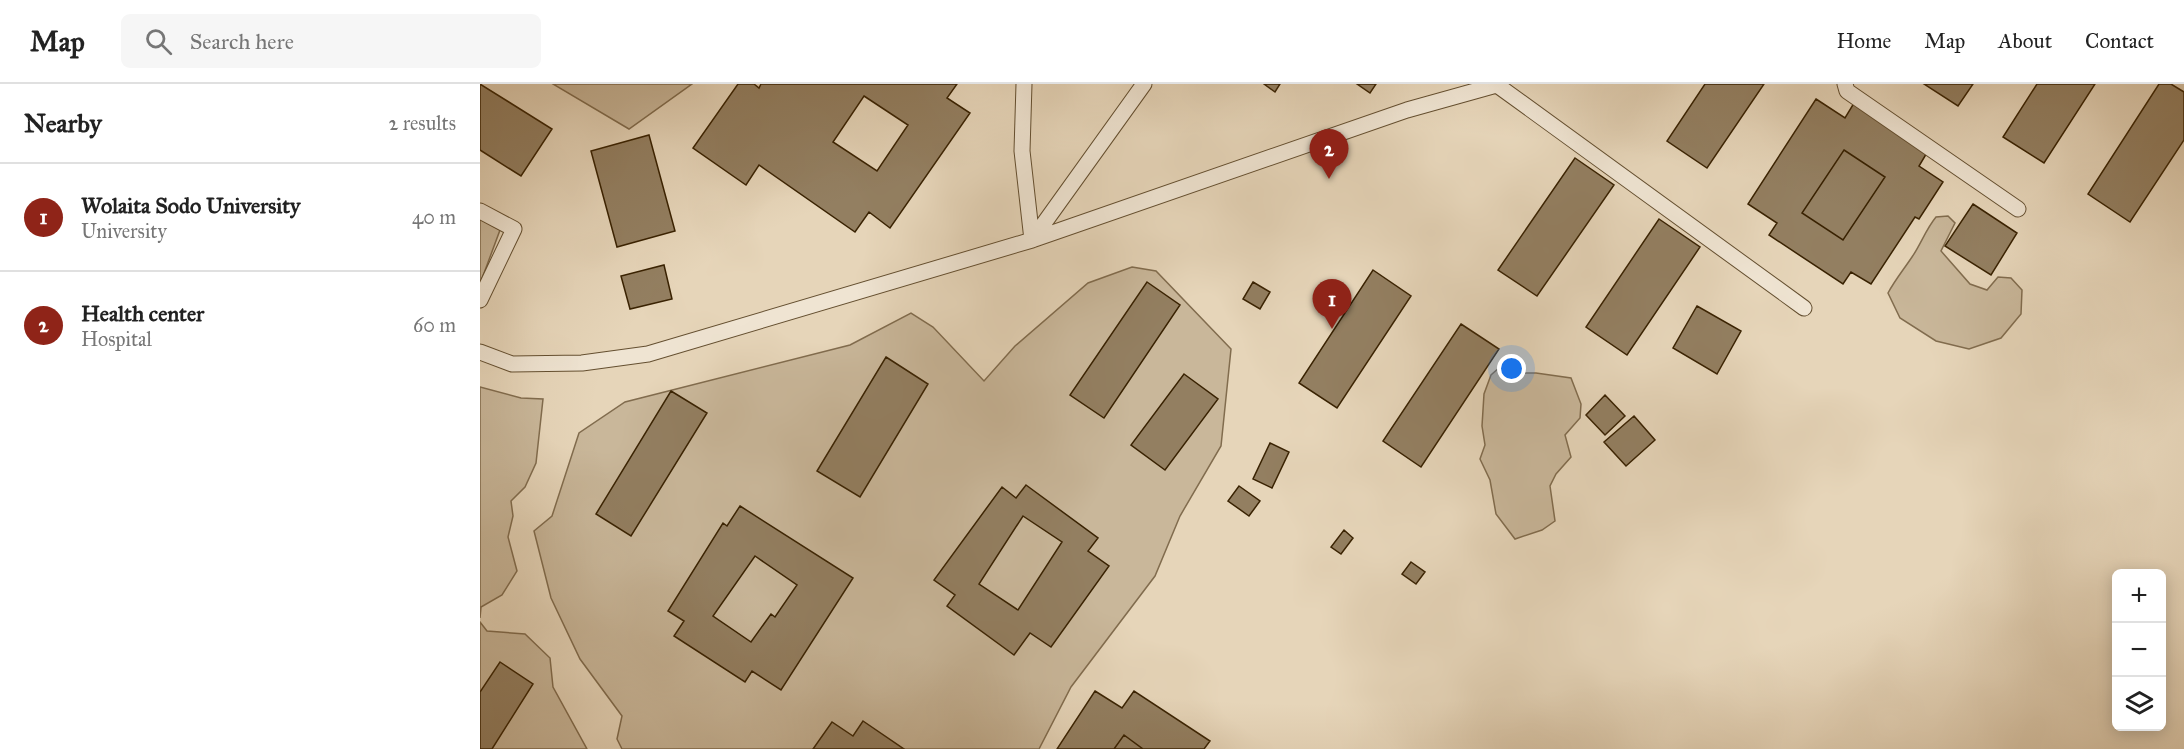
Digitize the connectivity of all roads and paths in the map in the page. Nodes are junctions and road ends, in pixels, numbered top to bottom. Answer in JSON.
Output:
{"nodes":[{"id":1,"x":1024,"y":84,"type":"edge"},
{"id":2,"x":1144,"y":84,"type":"edge"},
{"id":3,"x":1845,"y":84,"type":"edge"},
{"id":4,"x":1495,"y":85,"type":"edge"},
{"id":5,"x":2018,"y":209,"type":"dead end"},
{"id":6,"x":480,"y":211,"type":"edge"},
{"id":7,"x":1032,"y":240,"type":"junction"},
{"id":8,"x":480,"y":300,"type":"edge"},
{"id":9,"x":1804,"y":308,"type":"dead end"},
{"id":10,"x":480,"y":352,"type":"edge"}],
"edges":[{"from":1,"to":7,"type":"lane"},
{"from":2,"to":7,"type":"lane"},
{"from":3,"to":5,"type":"lane"},
{"from":4,"to":7,"type":"lane"},
{"from":4,"to":9,"type":"lane"},
{"from":6,"to":8,"type":"lane"},
{"from":7,"to":10,"type":"lane"}]}
